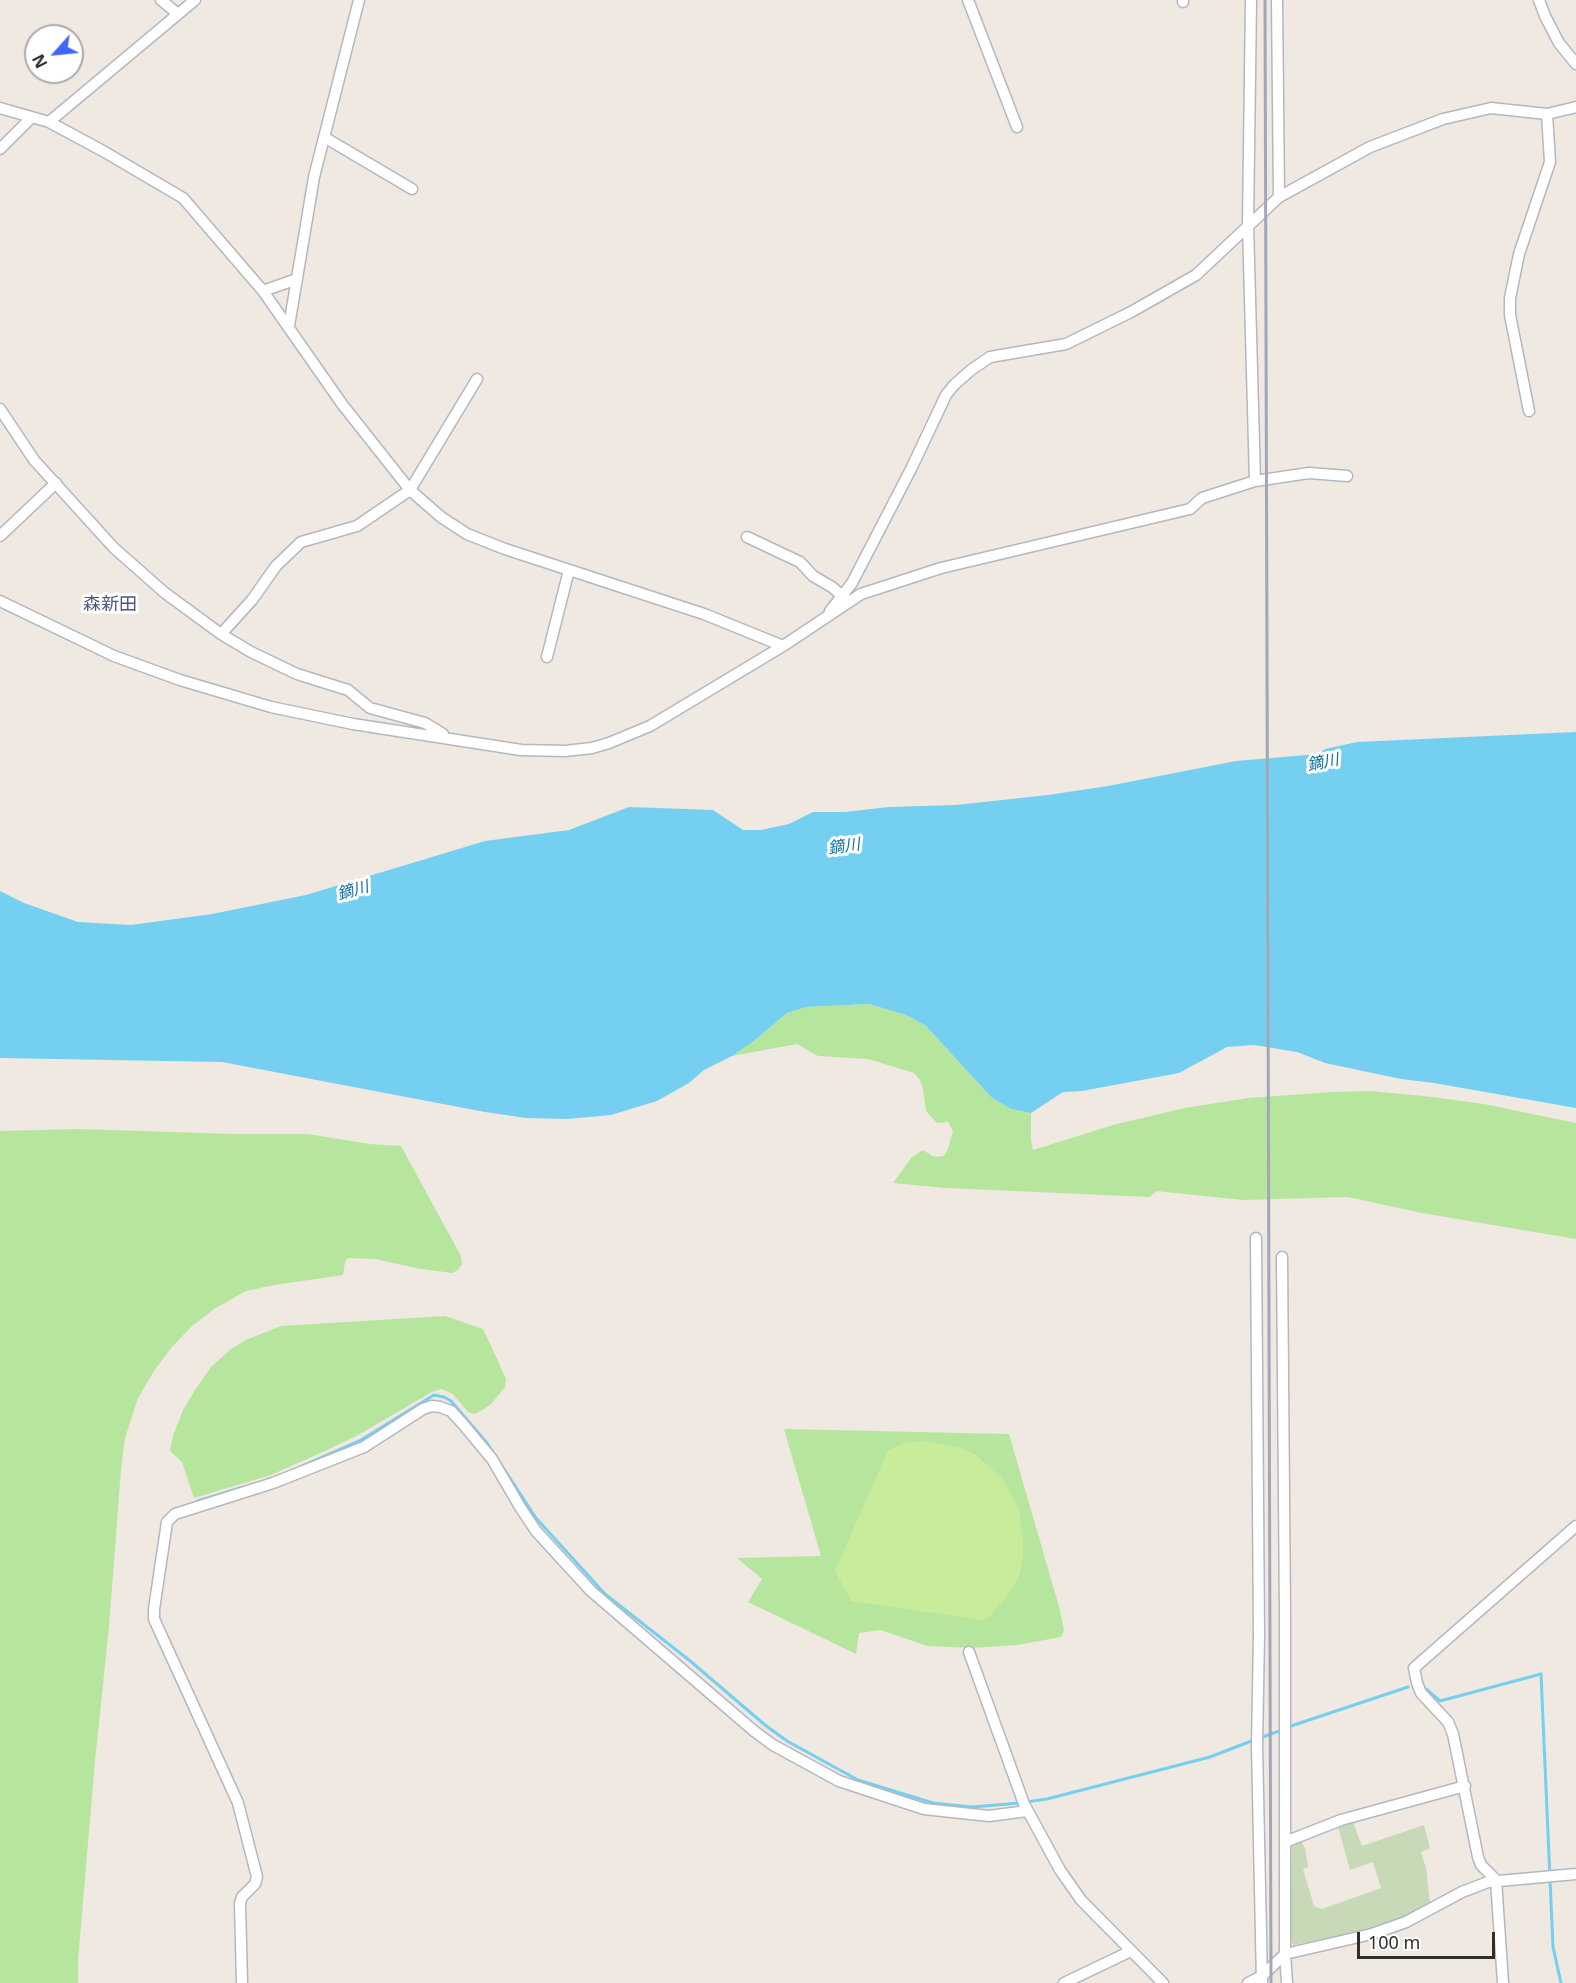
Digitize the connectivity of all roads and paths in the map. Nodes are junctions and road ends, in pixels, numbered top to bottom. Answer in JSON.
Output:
{"nodes":[{"id":1,"x":161,"y":0,"type":"edge"},
{"id":2,"x":195,"y":0,"type":"edge"},
{"id":3,"x":359,"y":0,"type":"edge"},
{"id":4,"x":968,"y":0,"type":"edge"},
{"id":5,"x":1251,"y":0,"type":"edge"},
{"id":6,"x":1278,"y":0,"type":"edge"},
{"id":7,"x":1539,"y":0,"type":"edge"},
{"id":8,"x":178,"y":14,"type":"junction"},
{"id":9,"x":1576,"y":64,"type":"edge"},
{"id":10,"x":1576,"y":107,"type":"edge"},
{"id":11,"x":0,"y":108,"type":"edge"},
{"id":12,"x":1547,"y":114,"type":"junction"},
{"id":13,"x":31,"y":118,"type":"junction"},
{"id":14,"x":49,"y":122,"type":"junction"},
{"id":15,"x":1017,"y":127,"type":"dead end"},
{"id":16,"x":324,"y":137,"type":"junction"},
{"id":17,"x":0,"y":149,"type":"edge"},
{"id":18,"x":411,"y":189,"type":"dead end"},
{"id":19,"x":1279,"y":197,"type":"junction"},
{"id":20,"x":1248,"y":225,"type":"junction"},
{"id":21,"x":297,"y":279,"type":"junction"},
{"id":22,"x":262,"y":291,"type":"junction"},
{"id":23,"x":289,"y":326,"type":"junction"},
{"id":24,"x":477,"y":379,"type":"dead end"},
{"id":25,"x":0,"y":411,"type":"edge"},
{"id":26,"x":1529,"y":411,"type":"dead end"},
{"id":27,"x":1347,"y":476,"type":"dead end"},
{"id":28,"x":1255,"y":481,"type":"junction"},
{"id":29,"x":56,"y":483,"type":"junction"},
{"id":30,"x":410,"y":490,"type":"junction"},
{"id":31,"x":0,"y":536,"type":"edge"},
{"id":32,"x":747,"y":537,"type":"dead end"},
{"id":33,"x":569,"y":570,"type":"junction"},
{"id":34,"x":846,"y":599,"type":"junction"},
{"id":35,"x":0,"y":601,"type":"edge"},
{"id":36,"x":221,"y":634,"type":"junction"},
{"id":37,"x":783,"y":646,"type":"junction"},
{"id":38,"x":547,"y":657,"type":"dead end"},
{"id":39,"x":449,"y":738,"type":"junction"},
{"id":40,"x":1256,"y":1238,"type":"dead end"},
{"id":41,"x":1282,"y":1257,"type":"dead end"},
{"id":42,"x":1576,"y":1526,"type":"edge"},
{"id":43,"x":969,"y":1652,"type":"dead end"},
{"id":44,"x":1465,"y":1786,"type":"junction"},
{"id":45,"x":1027,"y":1811,"type":"junction"},
{"id":46,"x":1285,"y":1842,"type":"junction"},
{"id":47,"x":1576,"y":1874,"type":"edge"},
{"id":48,"x":1496,"y":1880,"type":"junction"},
{"id":49,"x":1131,"y":1952,"type":"junction"},
{"id":50,"x":1285,"y":1954,"type":"junction"},
{"id":51,"x":1262,"y":1980,"type":"edge"},
{"id":52,"x":242,"y":1983,"type":"edge"},
{"id":53,"x":1064,"y":1983,"type":"edge"},
{"id":54,"x":1163,"y":1983,"type":"edge"},
{"id":55,"x":1248,"y":1983,"type":"edge"},
{"id":56,"x":1287,"y":1983,"type":"edge"},
{"id":57,"x":1503,"y":1983,"type":"edge"}],
"edges":[{"from":1,"to":8,"type":"street"},
{"from":2,"to":8,"type":"street"},
{"from":3,"to":16,"type":"street"},
{"from":4,"to":15,"type":"street"},
{"from":5,"to":20,"type":"street"},
{"from":6,"to":19,"type":"street"},
{"from":7,"to":9,"type":"street"},
{"from":8,"to":14,"type":"street"},
{"from":10,"to":12,"type":"street"},
{"from":11,"to":13,"type":"street"},
{"from":12,"to":19,"type":"street"},
{"from":12,"to":26,"type":"street"},
{"from":13,"to":14,"type":"street"},
{"from":13,"to":17,"type":"street"},
{"from":14,"to":22,"type":"street"},
{"from":16,"to":18,"type":"street"},
{"from":16,"to":21,"type":"street"},
{"from":19,"to":20,"type":"street"},
{"from":20,"to":28,"type":"street"},
{"from":20,"to":34,"type":"street"},
{"from":21,"to":22,"type":"street"},
{"from":21,"to":23,"type":"street"},
{"from":22,"to":23,"type":"street"},
{"from":23,"to":30,"type":"street"},
{"from":24,"to":30,"type":"street"},
{"from":25,"to":29,"type":"street"},
{"from":27,"to":28,"type":"street"},
{"from":28,"to":34,"type":"street"},
{"from":29,"to":31,"type":"street"},
{"from":29,"to":36,"type":"street"},
{"from":30,"to":33,"type":"street"},
{"from":30,"to":36,"type":"street"},
{"from":32,"to":34,"type":"street"},
{"from":33,"to":37,"type":"street"},
{"from":33,"to":38,"type":"street"},
{"from":34,"to":37,"type":"street"},
{"from":35,"to":39,"type":"street"},
{"from":36,"to":39,"type":"street"},
{"from":37,"to":39,"type":"street"},
{"from":40,"to":51,"type":"street"},
{"from":41,"to":46,"type":"street"},
{"from":42,"to":44,"type":"street"},
{"from":43,"to":45,"type":"street"},
{"from":44,"to":46,"type":"street"},
{"from":44,"to":48,"type":"street"},
{"from":45,"to":49,"type":"street"},
{"from":45,"to":52,"type":"street"},
{"from":46,"to":50,"type":"street"},
{"from":47,"to":48,"type":"street"},
{"from":48,"to":50,"type":"street"},
{"from":48,"to":57,"type":"street"},
{"from":49,"to":53,"type":"street"},
{"from":49,"to":54,"type":"street"},
{"from":50,"to":51,"type":"street"},
{"from":50,"to":56,"type":"street"},
{"from":51,"to":55,"type":"street"}]}
